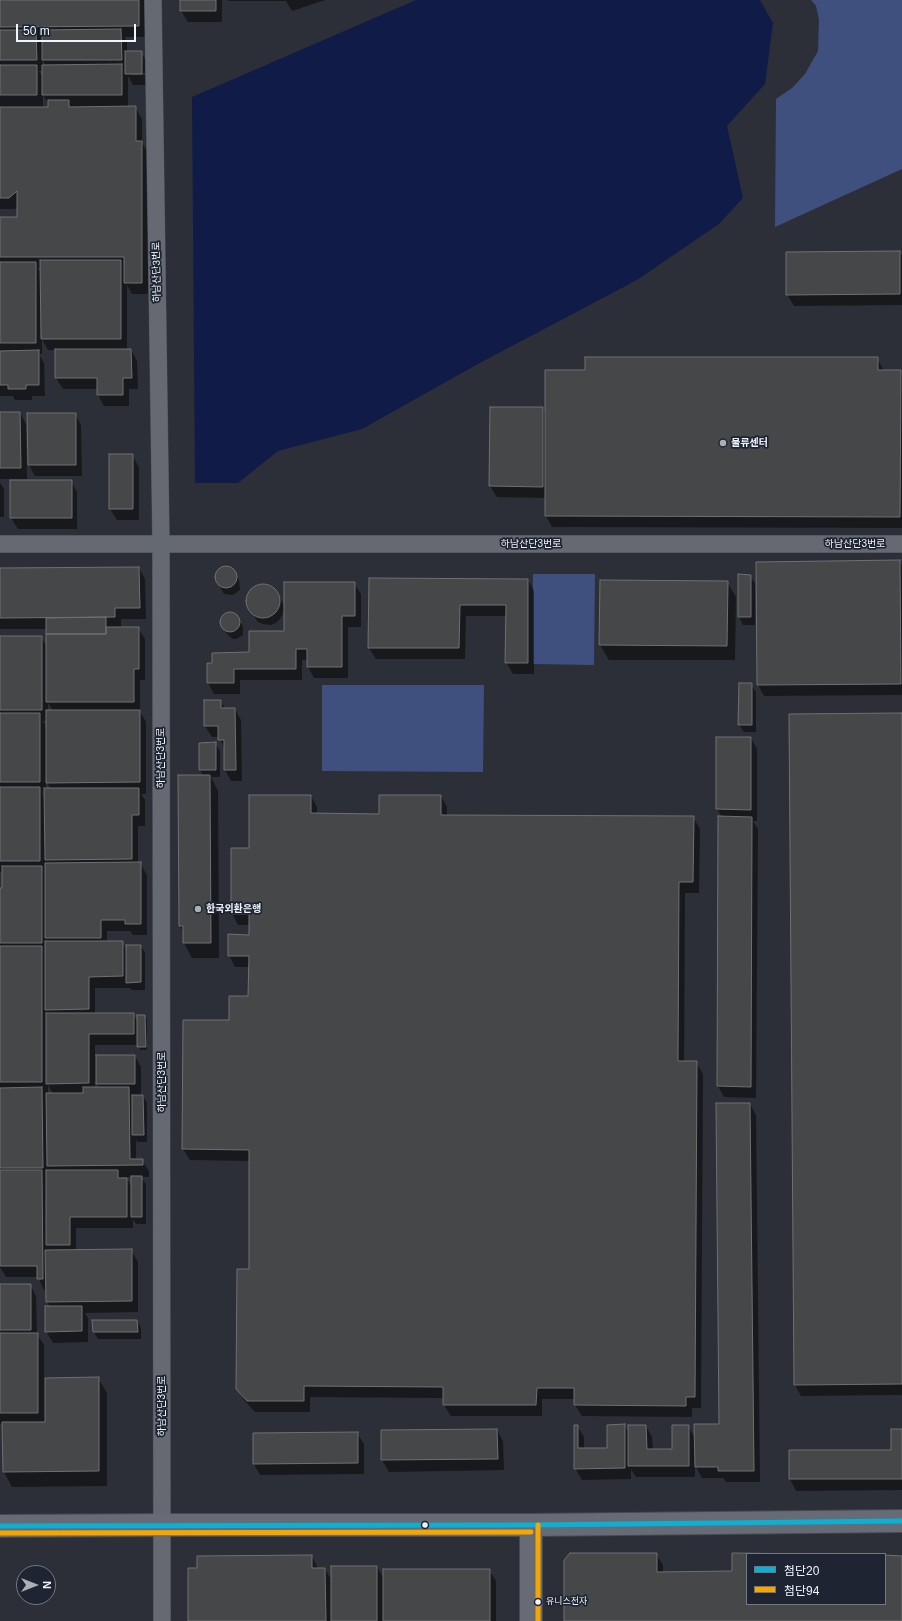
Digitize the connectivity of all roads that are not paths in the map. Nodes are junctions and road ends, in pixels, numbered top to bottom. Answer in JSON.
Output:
{"nodes":[{"id":1,"x":153,"y":0,"type":"edge"},
{"id":2,"x":0,"y":544,"type":"edge"},
{"id":3,"x":161,"y":544,"type":"junction"},
{"id":4,"x":902,"y":544,"type":"edge"},
{"id":5,"x":902,"y":1521,"type":"edge"},
{"id":6,"x":162,"y":1525,"type":"junction"},
{"id":7,"x":531,"y":1525,"type":"junction"},
{"id":8,"x":0,"y":1526,"type":"edge"},
{"id":9,"x":162,"y":1621,"type":"edge"},
{"id":10,"x":531,"y":1621,"type":"edge"}],
"edges":[{"from":1,"to":3,"type":"street","name":"하남산단3번로"},
{"from":2,"to":3,"type":"street","name":"하남산단3번로"},
{"from":3,"to":4,"type":"street","name":"하남산단3번로"},
{"from":3,"to":6,"type":"street","name":"하남산단3번로"},
{"from":5,"to":7,"type":"street"},
{"from":6,"to":7,"type":"street"},
{"from":6,"to":8,"type":"street"},
{"from":6,"to":9,"type":"street","name":"하남산단3번로"},
{"from":7,"to":10,"type":"street"}]}
